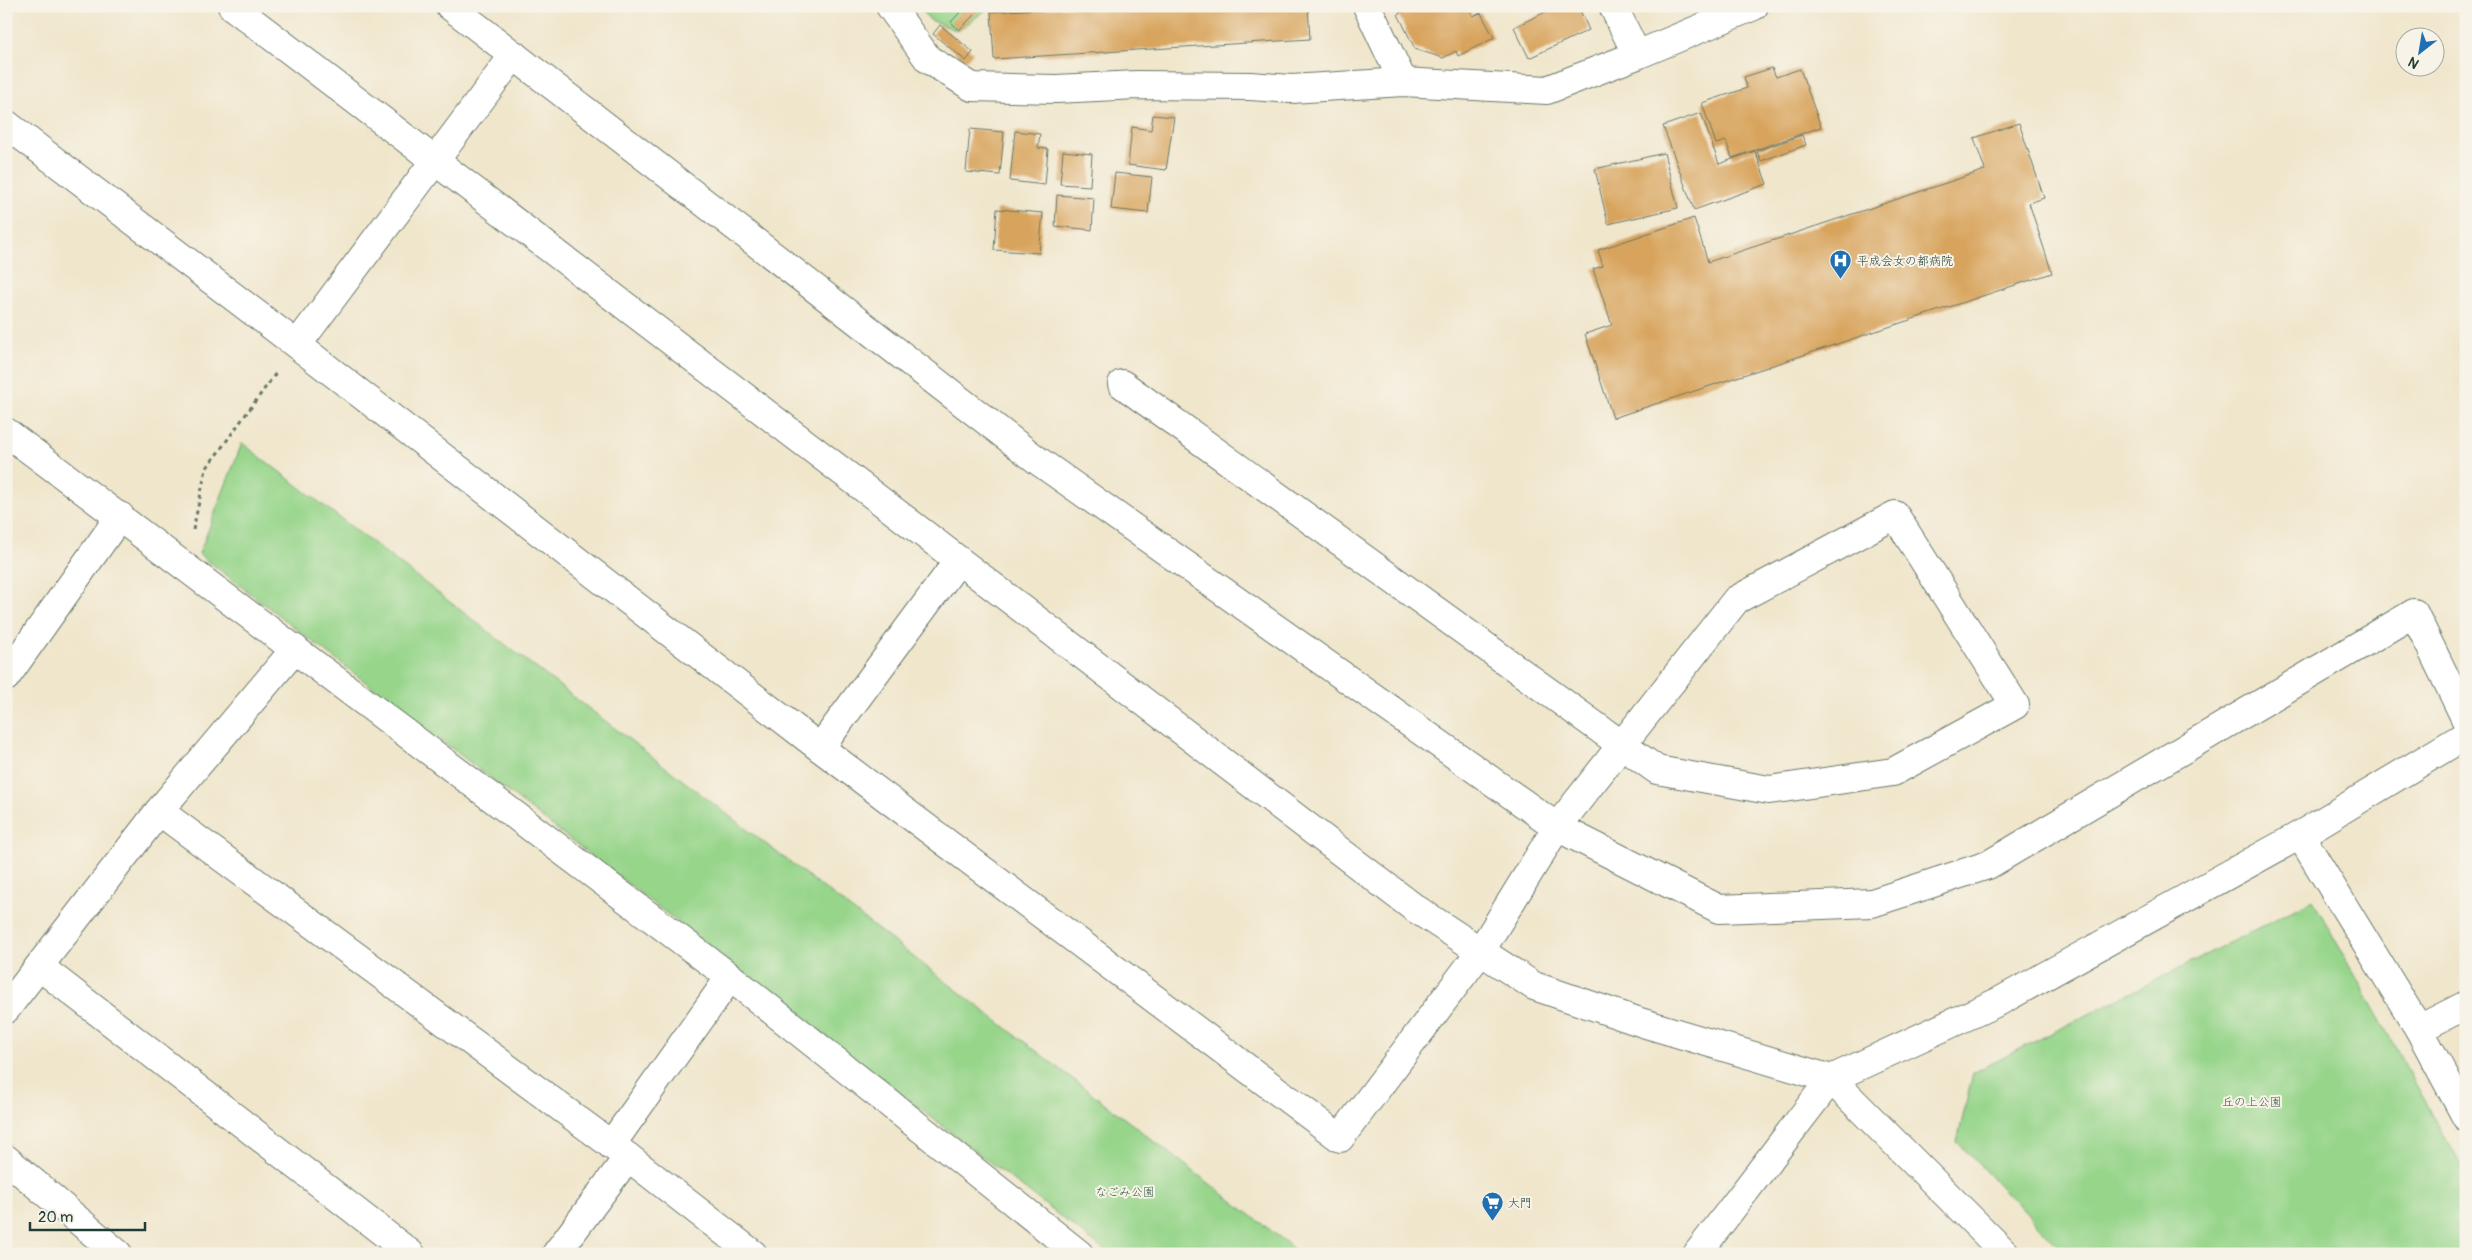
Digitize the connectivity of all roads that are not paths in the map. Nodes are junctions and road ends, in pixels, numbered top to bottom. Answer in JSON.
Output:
{"nodes":[{"id":1,"x":232,"y":6,"type":"edge"},
{"id":2,"x":450,"y":6,"type":"edge"},
{"id":3,"x":890,"y":6,"type":"edge"},
{"id":4,"x":1367,"y":6,"type":"edge"},
{"id":5,"x":1613,"y":6,"type":"edge"},
{"id":6,"x":1754,"y":6,"type":"edge"},
{"id":7,"x":514,"y":55,"type":"junction"},
{"id":8,"x":1637,"y":55,"type":"junction"},
{"id":9,"x":1403,"y":82,"type":"junction"},
{"id":10,"x":6,"y":124,"type":"edge"},
{"id":11,"x":436,"y":162,"type":"junction"},
{"id":12,"x":297,"y":345,"type":"junction"},
{"id":13,"x":1122,"y":384,"type":"dead end"},
{"id":14,"x":6,"y":432,"type":"edge"},
{"id":15,"x":120,"y":516,"type":"junction"},
{"id":16,"x":958,"y":561,"type":"junction"},
{"id":17,"x":295,"y":648,"type":"junction"},
{"id":18,"x":6,"y":677,"type":"edge"},
{"id":19,"x":2466,"y":720,"type":"edge"},
{"id":20,"x":2466,"y":735,"type":"edge"},
{"id":21,"x":1622,"y":745,"type":"junction"},
{"id":22,"x":820,"y":748,"type":"junction"},
{"id":23,"x":160,"y":811,"type":"junction"},
{"id":24,"x":1557,"y":827,"type":"junction"},
{"id":25,"x":2300,"y":835,"type":"junction"},
{"id":26,"x":1480,"y":952,"type":"junction"},
{"id":27,"x":40,"y":967,"type":"junction"},
{"id":28,"x":730,"y":977,"type":"junction"},
{"id":29,"x":2466,"y":1005,"type":"edge"},
{"id":30,"x":6,"y":1009,"type":"edge"},
{"id":31,"x":2419,"y":1030,"type":"junction"},
{"id":32,"x":1831,"y":1079,"type":"junction"},
{"id":33,"x":2466,"y":1117,"type":"edge"},
{"id":34,"x":619,"y":1151,"type":"junction"},
{"id":35,"x":6,"y":1159,"type":"edge"},
{"id":36,"x":1995,"y":1250,"type":"edge"},
{"id":37,"x":118,"y":1254,"type":"edge"},
{"id":38,"x":411,"y":1254,"type":"edge"},
{"id":39,"x":556,"y":1254,"type":"edge"},
{"id":40,"x":753,"y":1254,"type":"edge"},
{"id":41,"x":1079,"y":1254,"type":"edge"},
{"id":42,"x":1697,"y":1254,"type":"edge"}],
"edges":[{"from":1,"to":11,"type":"street"},
{"from":2,"to":7,"type":"street"},
{"from":3,"to":9,"type":"street"},
{"from":4,"to":9,"type":"street"},
{"from":5,"to":8,"type":"street"},
{"from":6,"to":8,"type":"street"},
{"from":7,"to":11,"type":"street"},
{"from":7,"to":24,"type":"street"},
{"from":8,"to":9,"type":"street"},
{"from":10,"to":12,"type":"street"},
{"from":11,"to":12,"type":"street"},
{"from":11,"to":16,"type":"street"},
{"from":12,"to":22,"type":"street"},
{"from":13,"to":21,"type":"street"},
{"from":14,"to":15,"type":"street"},
{"from":15,"to":17,"type":"street"},
{"from":15,"to":18,"type":"street"},
{"from":16,"to":22,"type":"street"},
{"from":16,"to":26,"type":"street"},
{"from":17,"to":23,"type":"street"},
{"from":17,"to":28,"type":"street"},
{"from":19,"to":24,"type":"street"},
{"from":20,"to":25,"type":"street"},
{"from":21,"to":21,"type":"street"},
{"from":21,"to":24,"type":"street"},
{"from":22,"to":26,"type":"street"},
{"from":23,"to":27,"type":"street"},
{"from":23,"to":34,"type":"street"},
{"from":24,"to":26,"type":"street"},
{"from":25,"to":31,"type":"street"},
{"from":25,"to":32,"type":"street"},
{"from":26,"to":32,"type":"street"},
{"from":27,"to":30,"type":"street"},
{"from":27,"to":38,"type":"street"},
{"from":28,"to":34,"type":"street"},
{"from":28,"to":41,"type":"street"},
{"from":29,"to":31,"type":"street"},
{"from":31,"to":33,"type":"street"},
{"from":32,"to":36,"type":"street"},
{"from":32,"to":42,"type":"street"},
{"from":34,"to":39,"type":"street"},
{"from":34,"to":40,"type":"street"},
{"from":35,"to":37,"type":"street"}]}
